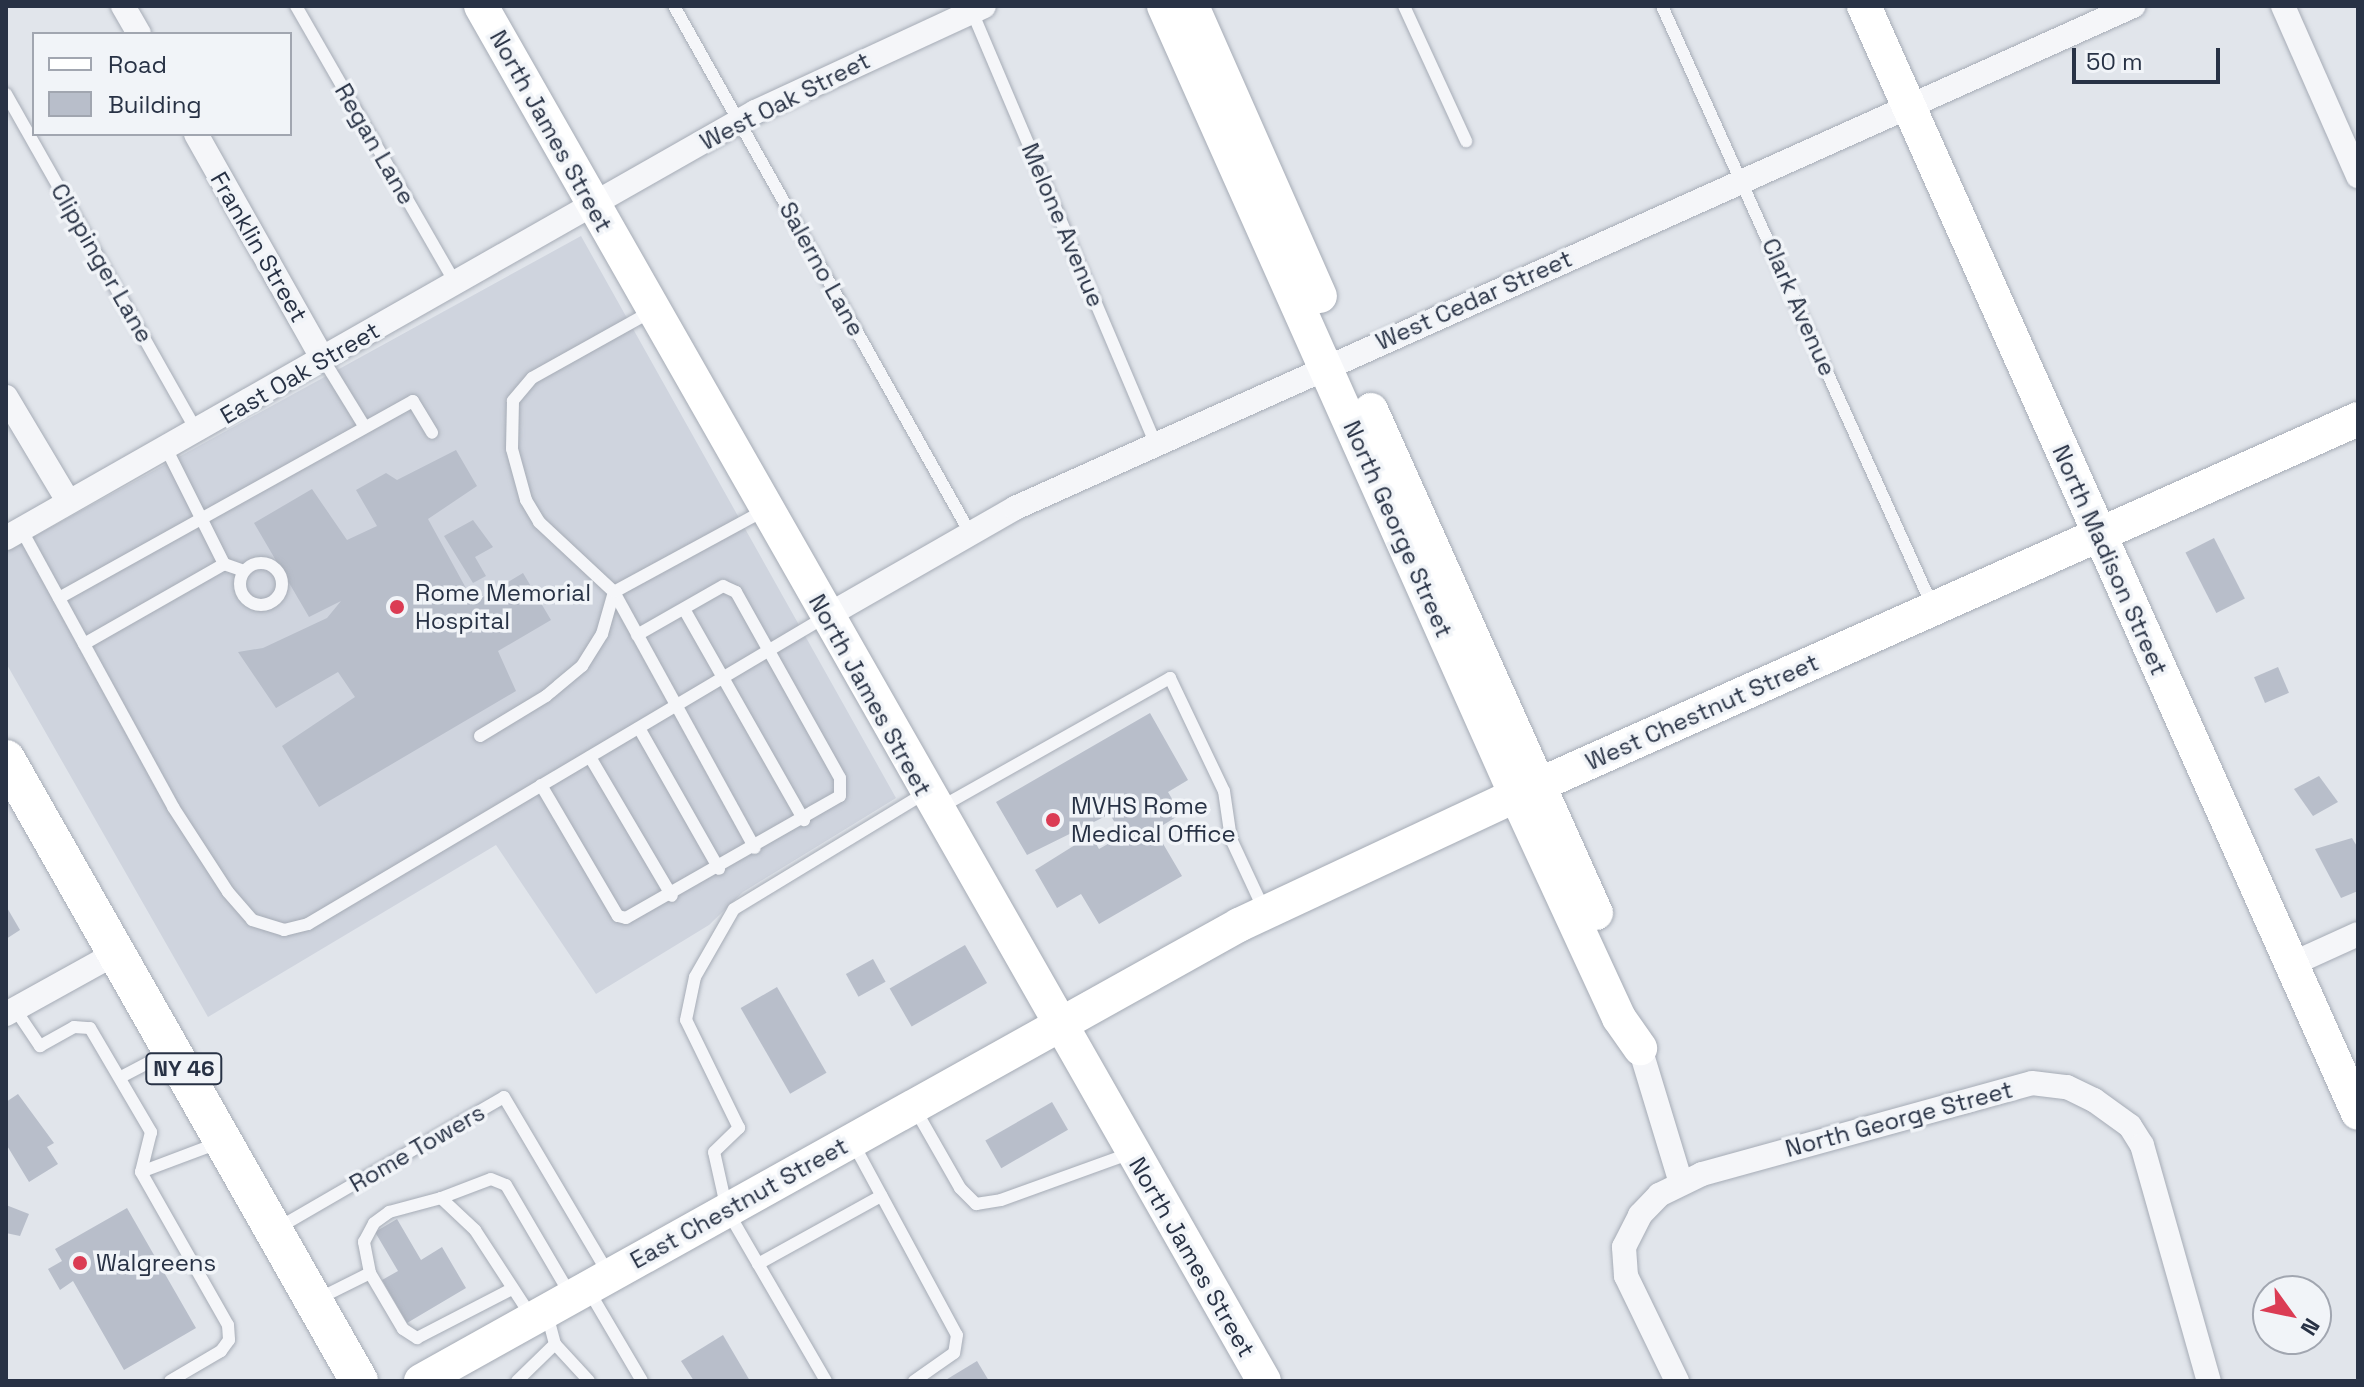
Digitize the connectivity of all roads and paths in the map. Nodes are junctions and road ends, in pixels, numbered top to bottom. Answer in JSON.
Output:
{"nodes":[{"id":1,"x":123,"y":6,"type":"edge"},
{"id":2,"x":296,"y":6,"type":"edge"},
{"id":3,"x":481,"y":6,"type":"edge"},
{"id":4,"x":674,"y":6,"type":"edge"},
{"id":5,"x":1164,"y":6,"type":"edge"},
{"id":6,"x":1192,"y":6,"type":"edge"},
{"id":7,"x":1404,"y":6,"type":"edge"},
{"id":8,"x":1662,"y":6,"type":"edge"},
{"id":9,"x":1864,"y":6,"type":"edge"},
{"id":10,"x":2133,"y":6,"type":"edge"},
{"id":11,"x":2283,"y":6,"type":"edge"},
{"id":12,"x":975,"y":8,"type":"edge"},
{"id":13,"x":138,"y":32,"type":"edge"},
{"id":14,"x":6,"y":94,"type":"edge"},
{"id":15,"x":1908,"y":107,"type":"junction"},
{"id":16,"x":739,"y":121,"type":"junction"},
{"id":17,"x":197,"y":136,"type":"edge"},
{"id":18,"x":1466,"y":141,"type":"dead end"},
{"id":19,"x":2358,"y":176,"type":"edge"},
{"id":20,"x":1742,"y":182,"type":"junction"},
{"id":21,"x":592,"y":205,"type":"junction"},
{"id":22,"x":455,"y":283,"type":"junction"},
{"id":23,"x":652,"y":311,"type":"junction"},
{"id":24,"x":323,"y":359,"type":"junction"},
{"id":25,"x":1337,"y":362,"type":"junction"},
{"id":26,"x":6,"y":397,"type":"edge"},
{"id":27,"x":2358,"y":419,"type":"edge"},
{"id":28,"x":364,"y":426,"type":"junction"},
{"id":29,"x":197,"y":431,"type":"junction"},
{"id":30,"x":432,"y":433,"type":"dead end"},
{"id":31,"x":1156,"y":444,"type":"junction"},
{"id":32,"x":166,"y":448,"type":"junction"},
{"id":33,"x":68,"y":501,"type":"junction"},
{"id":34,"x":765,"y":510,"type":"junction"},
{"id":35,"x":202,"y":520,"type":"junction"},
{"id":36,"x":969,"y":531,"type":"junction"},
{"id":37,"x":13,"y":533,"type":"edge"},
{"id":38,"x":2099,"y":536,"type":"junction"},
{"id":39,"x":224,"y":564,"type":"junction"},
{"id":40,"x":244,"y":571,"type":"dead end"},
{"id":41,"x":614,"y":592,"type":"junction"},
{"id":42,"x":59,"y":598,"type":"junction"},
{"id":43,"x":684,"y":609,"type":"junction"},
{"id":44,"x":1933,"y":609,"type":"junction"},
{"id":45,"x":825,"y":617,"type":"junction"},
{"id":46,"x":637,"y":635,"type":"junction"},
{"id":47,"x":84,"y":644,"type":"junction"},
{"id":48,"x":770,"y":650,"type":"junction"},
{"id":49,"x":725,"y":676,"type":"junction"},
{"id":50,"x":675,"y":706,"type":"junction"},
{"id":51,"x":639,"y":728,"type":"junction"},
{"id":52,"x":480,"y":736,"type":"dead end"},
{"id":53,"x":590,"y":757,"type":"junction"},
{"id":54,"x":6,"y":759,"type":"edge"},
{"id":55,"x":541,"y":785,"type":"junction"},
{"id":56,"x":1527,"y":790,"type":"junction"},
{"id":57,"x":930,"y":802,"type":"junction"},
{"id":58,"x":804,"y":820,"type":"junction"},
{"id":59,"x":755,"y":848,"type":"junction"},
{"id":60,"x":719,"y":869,"type":"junction"},
{"id":61,"x":672,"y":896,"type":"junction"},
{"id":62,"x":1265,"y":912,"type":"junction"},
{"id":63,"x":2358,"y":934,"type":"edge"},
{"id":64,"x":118,"y":952,"type":"junction"},
{"id":65,"x":2292,"y":964,"type":"junction"},
{"id":66,"x":10,"y":1011,"type":"edge"},
{"id":67,"x":1056,"y":1024,"type":"junction"},
{"id":68,"x":1640,"y":1048,"type":"joint"},
{"id":69,"x":173,"y":1050,"type":"junction"},
{"id":70,"x":121,"y":1077,"type":"junction"},
{"id":71,"x":913,"y":1105,"type":"junction"},
{"id":72,"x":2358,"y":1113,"type":"edge"},
{"id":73,"x":224,"y":1140,"type":"junction"},
{"id":74,"x":851,"y":1140,"type":"junction"},
{"id":75,"x":1131,"y":1153,"type":"junction"},
{"id":76,"x":141,"y":1172,"type":"junction"},
{"id":77,"x":1681,"y":1183,"type":"junction"},
{"id":78,"x":881,"y":1196,"type":"junction"},
{"id":79,"x":441,"y":1198,"type":"junction"},
{"id":80,"x":727,"y":1210,"type":"junction"},
{"id":81,"x":275,"y":1229,"type":"junction"},
{"id":82,"x":758,"y":1264,"type":"junction"},
{"id":83,"x":370,"y":1273,"type":"junction"},
{"id":84,"x":512,"y":1289,"type":"junction"},
{"id":85,"x":569,"y":1298,"type":"junction"},
{"id":86,"x":315,"y":1301,"type":"junction"},
{"id":87,"x":555,"y":1344,"type":"junction"},
{"id":88,"x":170,"y":1381,"type":"edge"},
{"id":89,"x":359,"y":1381,"type":"edge"},
{"id":90,"x":421,"y":1381,"type":"edge"},
{"id":91,"x":517,"y":1381,"type":"edge"},
{"id":92,"x":589,"y":1381,"type":"edge"},
{"id":93,"x":642,"y":1381,"type":"edge"},
{"id":94,"x":826,"y":1381,"type":"edge"},
{"id":95,"x":914,"y":1381,"type":"edge"},
{"id":96,"x":1264,"y":1381,"type":"edge"},
{"id":97,"x":1677,"y":1381,"type":"edge"},
{"id":98,"x":2209,"y":1381,"type":"edge"}],
"edges":[{"from":1,"to":13,"type":"street"},
{"from":2,"to":22,"type":"lane","name":"Regan Lane"},
{"from":3,"to":21,"type":"street","name":"North James Street"},
{"from":4,"to":16,"type":"lane","name":"Salerno Lane"},
{"from":5,"to":25,"type":"street","name":"North George Street"},
{"from":6,"to":25,"type":"street","name":"North George Street"},
{"from":7,"to":18,"type":"lane"},
{"from":8,"to":20,"type":"lane","name":"Clark Avenue"},
{"from":9,"to":15,"type":"street","name":"North Madison Street"},
{"from":10,"to":15,"type":"street","name":"West Cedar Street"},
{"from":11,"to":19,"type":"street"},
{"from":12,"to":16,"type":"street","name":"West Oak Street"},
{"from":12,"to":31,"type":"lane","name":"Melone Avenue"},
{"from":14,"to":29,"type":"lane","name":"Clippinger Lane"},
{"from":15,"to":20,"type":"street","name":"West Cedar Street"},
{"from":15,"to":38,"type":"street","name":"North Madison Street"},
{"from":16,"to":21,"type":"street","name":"West Oak Street"},
{"from":16,"to":36,"type":"lane","name":"Salerno Lane"},
{"from":17,"to":24,"type":"street","name":"Franklin Street"},
{"from":20,"to":25,"type":"street","name":"West Cedar Street"},
{"from":20,"to":44,"type":"lane","name":"Clark Avenue"},
{"from":21,"to":22,"type":"street","name":"East Oak Street"},
{"from":21,"to":23,"type":"street","name":"North James Street"},
{"from":22,"to":24,"type":"street","name":"East Oak Street"},
{"from":23,"to":34,"type":"street","name":"North James Street"},
{"from":23,"to":41,"type":"lane"},
{"from":24,"to":28,"type":"lane"},
{"from":24,"to":29,"type":"street","name":"East Oak Street"},
{"from":25,"to":31,"type":"street","name":"West Cedar Street"},
{"from":25,"to":56,"type":"street","name":"North George Street"},
{"from":26,"to":33,"type":"street"},
{"from":27,"to":38,"type":"street","name":"West Chestnut Street"},
{"from":28,"to":30,"type":"lane"},
{"from":28,"to":35,"type":"lane"},
{"from":29,"to":32,"type":"street","name":"East Oak Street"},
{"from":31,"to":36,"type":"street","name":"West Cedar Street"},
{"from":32,"to":33,"type":"street","name":"East Oak Street"},
{"from":32,"to":35,"type":"lane"},
{"from":33,"to":37,"type":"street","name":"East Oak Street"},
{"from":34,"to":41,"type":"lane"},
{"from":34,"to":45,"type":"street","name":"North James Street"},
{"from":35,"to":39,"type":"lane"},
{"from":35,"to":42,"type":"lane"},
{"from":36,"to":45,"type":"street","name":"West Cedar Street"},
{"from":37,"to":42,"type":"lane"},
{"from":38,"to":44,"type":"street","name":"West Chestnut Street"},
{"from":38,"to":65,"type":"street","name":"North Madison Street"},
{"from":39,"to":40,"type":"lane"},
{"from":39,"to":47,"type":"lane"},
{"from":41,"to":46,"type":"lane"},
{"from":41,"to":52,"type":"lane"},
{"from":42,"to":47,"type":"lane"},
{"from":43,"to":46,"type":"lane"},
{"from":43,"to":48,"type":"lane"},
{"from":43,"to":49,"type":"lane"},
{"from":44,"to":56,"type":"street","name":"West Chestnut Street"},
{"from":45,"to":48,"type":"lane"},
{"from":45,"to":57,"type":"street","name":"North James Street"},
{"from":46,"to":50,"type":"lane"},
{"from":47,"to":55,"type":"lane"},
{"from":48,"to":49,"type":"lane"},
{"from":48,"to":58,"type":"lane"},
{"from":49,"to":50,"type":"lane"},
{"from":49,"to":58,"type":"lane"},
{"from":50,"to":51,"type":"lane"},
{"from":50,"to":59,"type":"lane"},
{"from":51,"to":53,"type":"lane"},
{"from":51,"to":60,"type":"lane"},
{"from":53,"to":55,"type":"lane"},
{"from":53,"to":61,"type":"lane"},
{"from":54,"to":64,"type":"main road","number":"NY 46"},
{"from":55,"to":61,"type":"lane"},
{"from":56,"to":62,"type":"street","name":"West Chestnut Street"},
{"from":56,"to":68,"type":"street","name":"North George Street"},
{"from":57,"to":62,"type":"lane"},
{"from":57,"to":67,"type":"street","name":"North James Street"},
{"from":57,"to":80,"type":"lane"},
{"from":58,"to":59,"type":"lane"},
{"from":59,"to":60,"type":"lane"},
{"from":60,"to":61,"type":"lane"},
{"from":62,"to":67,"type":"street","name":"West Chestnut Street"},
{"from":63,"to":65,"type":"street"},
{"from":64,"to":66,"type":"street"},
{"from":64,"to":69,"type":"main road","number":"NY 46"},
{"from":65,"to":72,"type":"street","name":"North Madison Street"},
{"from":66,"to":70,"type":"lane"},
{"from":67,"to":71,"type":"street","name":"East Chestnut Street"},
{"from":67,"to":75,"type":"street","name":"North James Street"},
{"from":68,"to":77,"type":"street","name":"North George Street"},
{"from":69,"to":70,"type":"lane"},
{"from":69,"to":73,"type":"main road","number":"NY 46"},
{"from":70,"to":76,"type":"lane"},
{"from":71,"to":74,"type":"street","name":"East Chestnut Street"},
{"from":71,"to":75,"type":"lane"},
{"from":73,"to":76,"type":"lane"},
{"from":73,"to":81,"type":"main road","number":"NY 46"},
{"from":74,"to":78,"type":"lane"},
{"from":74,"to":80,"type":"street","name":"East Chestnut Street"},
{"from":75,"to":96,"type":"street","name":"North James Street"},
{"from":76,"to":88,"type":"lane"},
{"from":77,"to":97,"type":"street","name":"North George Street"},
{"from":77,"to":98,"type":"street","name":"North George Street"},
{"from":78,"to":82,"type":"lane"},
{"from":78,"to":95,"type":"lane"},
{"from":79,"to":83,"type":"lane"},
{"from":79,"to":84,"type":"lane"},
{"from":79,"to":85,"type":"lane"},
{"from":80,"to":82,"type":"lane"},
{"from":80,"to":85,"type":"street","name":"East Chestnut Street"},
{"from":81,"to":85,"type":"lane","name":"Rome Towers"},
{"from":81,"to":86,"type":"main road","number":"NY 46"},
{"from":82,"to":94,"type":"lane"},
{"from":83,"to":84,"type":"lane"},
{"from":83,"to":86,"type":"lane"},
{"from":84,"to":85,"type":"lane"},
{"from":85,"to":87,"type":"lane"},
{"from":85,"to":90,"type":"street","name":"East Chestnut Street"},
{"from":85,"to":93,"type":"lane"},
{"from":86,"to":89,"type":"main road","number":"NY 46"},
{"from":87,"to":91,"type":"lane"},
{"from":87,"to":92,"type":"lane"}]}
